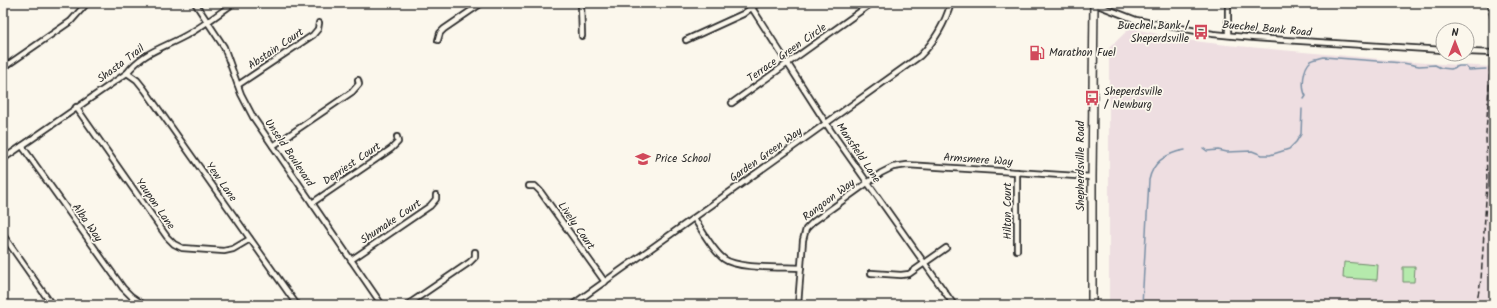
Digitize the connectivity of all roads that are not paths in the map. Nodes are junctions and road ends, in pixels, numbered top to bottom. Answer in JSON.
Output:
{"nodes":[{"id":1,"x":87,"y":3,"type":"edge"},
{"id":2,"x":195,"y":3,"type":"edge"},
{"id":3,"x":234,"y":3,"type":"edge"},
{"id":4,"x":482,"y":3,"type":"edge"},
{"id":5,"x":581,"y":3,"type":"edge"},
{"id":6,"x":758,"y":3,"type":"edge"},
{"id":7,"x":872,"y":3,"type":"edge"},
{"id":8,"x":951,"y":3,"type":"edge"},
{"id":9,"x":1094,"y":3,"type":"edge"},
{"id":10,"x":1228,"y":3,"type":"edge"},
{"id":11,"x":752,"y":8,"type":"junction"},
{"id":12,"x":207,"y":22,"type":"junction"},
{"id":13,"x":320,"y":23,"type":"dead end"},
{"id":14,"x":1228,"y":35,"type":"junction"},
{"id":15,"x":582,"y":36,"type":"dead end"},
{"id":16,"x":438,"y":40,"type":"dead end"},
{"id":17,"x":686,"y":40,"type":"dead end"},
{"id":18,"x":1435,"y":49,"type":"edge"},
{"id":19,"x":1475,"y":52,"type":"edge"},
{"id":20,"x":1494,"y":53,"type":"edge"},
{"id":21,"x":788,"y":63,"type":"junction"},
{"id":22,"x":3,"y":68,"type":"edge"},
{"id":23,"x":127,"y":73,"type":"junction"},
{"id":24,"x":358,"y":80,"type":"dead end"},
{"id":25,"x":238,"y":85,"type":"junction"},
{"id":26,"x":732,"y":103,"type":"dead end"},
{"id":27,"x":76,"y":107,"type":"junction"},
{"id":28,"x":827,"y":124,"type":"junction"},
{"id":29,"x":397,"y":137,"type":"dead end"},
{"id":30,"x":22,"y":146,"type":"junction"},
{"id":31,"x":273,"y":146,"type":"junction"},
{"id":32,"x":3,"y":159,"type":"edge"},
{"id":33,"x":1017,"y":172,"type":"junction"},
{"id":34,"x":1092,"y":177,"type":"junction"},
{"id":35,"x":867,"y":183,"type":"junction"},
{"id":36,"x":529,"y":186,"type":"dead end"},
{"id":37,"x":436,"y":195,"type":"dead end"},
{"id":38,"x":312,"y":203,"type":"junction"},
{"id":39,"x":694,"y":218,"type":"junction"},
{"id":40,"x":3,"y":235,"type":"edge"},
{"id":41,"x":250,"y":239,"type":"junction"},
{"id":42,"x":946,"y":248,"type":"dead end"},
{"id":43,"x":1017,"y":250,"type":"dead end"},
{"id":44,"x":475,"y":252,"type":"dead end"},
{"id":45,"x":351,"y":260,"type":"junction"},
{"id":46,"x":925,"y":263,"type":"junction"},
{"id":47,"x":801,"y":268,"type":"junction"},
{"id":48,"x":871,"y":273,"type":"dead end"},
{"id":49,"x":605,"y":282,"type":"junction"},
{"id":50,"x":52,"y":305,"type":"edge"},
{"id":51,"x":143,"y":305,"type":"edge"},
{"id":52,"x":297,"y":305,"type":"edge"},
{"id":53,"x":382,"y":305,"type":"edge"},
{"id":54,"x":407,"y":305,"type":"edge"},
{"id":55,"x":572,"y":305,"type":"edge"},
{"id":56,"x":798,"y":305,"type":"edge"},
{"id":57,"x":954,"y":305,"type":"edge"},
{"id":58,"x":1092,"y":305,"type":"edge"}],
"edges":[{"from":1,"to":22,"type":"street"},
{"from":2,"to":12,"type":"street","name":"Unseld Boulevard"},
{"from":3,"to":12,"type":"street","name":"Shasta Trail"},
{"from":4,"to":16,"type":"street"},
{"from":5,"to":15,"type":"street"},
{"from":6,"to":11,"type":"street"},
{"from":7,"to":21,"type":"street","name":"Terrace Green Circle"},
{"from":8,"to":28,"type":"street","name":"Garden Green Way"},
{"from":9,"to":14,"type":"street","name":"Buechel Bank Road"},
{"from":9,"to":34,"type":"main road","name":"Shepherdsville Road"},
{"from":10,"to":14,"type":"street"},
{"from":11,"to":17,"type":"street"},
{"from":11,"to":21,"type":"street","name":"Mansfield Lane"},
{"from":12,"to":23,"type":"street","name":"Shasta Trail"},
{"from":12,"to":25,"type":"street","name":"Unseld Boulevard"},
{"from":13,"to":25,"type":"street","name":"Abstain Court"},
{"from":14,"to":18,"type":"street","name":"Buechel Bank Road"},
{"from":19,"to":20,"type":"street"},
{"from":21,"to":26,"type":"street","name":"Terrace Green Circle"},
{"from":21,"to":28,"type":"street","name":"Mansfield Lane"},
{"from":23,"to":27,"type":"street","name":"Shasta Trail"},
{"from":23,"to":41,"type":"street","name":"Yew Lane"},
{"from":24,"to":31,"type":"street"},
{"from":25,"to":31,"type":"street","name":"Unseld Boulevard"},
{"from":27,"to":30,"type":"street","name":"Shasta Trail"},
{"from":27,"to":41,"type":"street","name":"Yaupon Lane"},
{"from":28,"to":35,"type":"street","name":"Mansfield Lane"},
{"from":28,"to":39,"type":"street","name":"Garden Green Way"},
{"from":29,"to":38,"type":"street","name":"Depriest Court"},
{"from":30,"to":32,"type":"street","name":"Shasta Trail"},
{"from":30,"to":51,"type":"street","name":"Alba Way"},
{"from":31,"to":38,"type":"street","name":"Unseld Boulevard"},
{"from":33,"to":34,"type":"street","name":"Armsmere Way"},
{"from":33,"to":35,"type":"street","name":"Armsmere Way"},
{"from":33,"to":43,"type":"street","name":"Hilton Court"},
{"from":34,"to":58,"type":"main road","name":"Shepherdsville Road"},
{"from":35,"to":46,"type":"street","name":"Mansfield Lane"},
{"from":35,"to":47,"type":"street","name":"Rangoon Way"},
{"from":36,"to":49,"type":"street","name":"Lively Court"},
{"from":37,"to":45,"type":"street","name":"Shumake Court"},
{"from":38,"to":45,"type":"street","name":"Unseld Boulevard"},
{"from":39,"to":47,"type":"street"},
{"from":39,"to":49,"type":"street","name":"Garden Green Way"},
{"from":40,"to":50,"type":"street"},
{"from":41,"to":52,"type":"street","name":"Yew Lane"},
{"from":42,"to":46,"type":"street"},
{"from":44,"to":54,"type":"street"},
{"from":45,"to":53,"type":"street","name":"Unseld Boulevard"},
{"from":46,"to":48,"type":"street"},
{"from":46,"to":57,"type":"street","name":"Mansfield Lane"},
{"from":47,"to":56,"type":"street","name":"Rangoon Way"},
{"from":49,"to":55,"type":"street","name":"Garden Green Way"}]}
